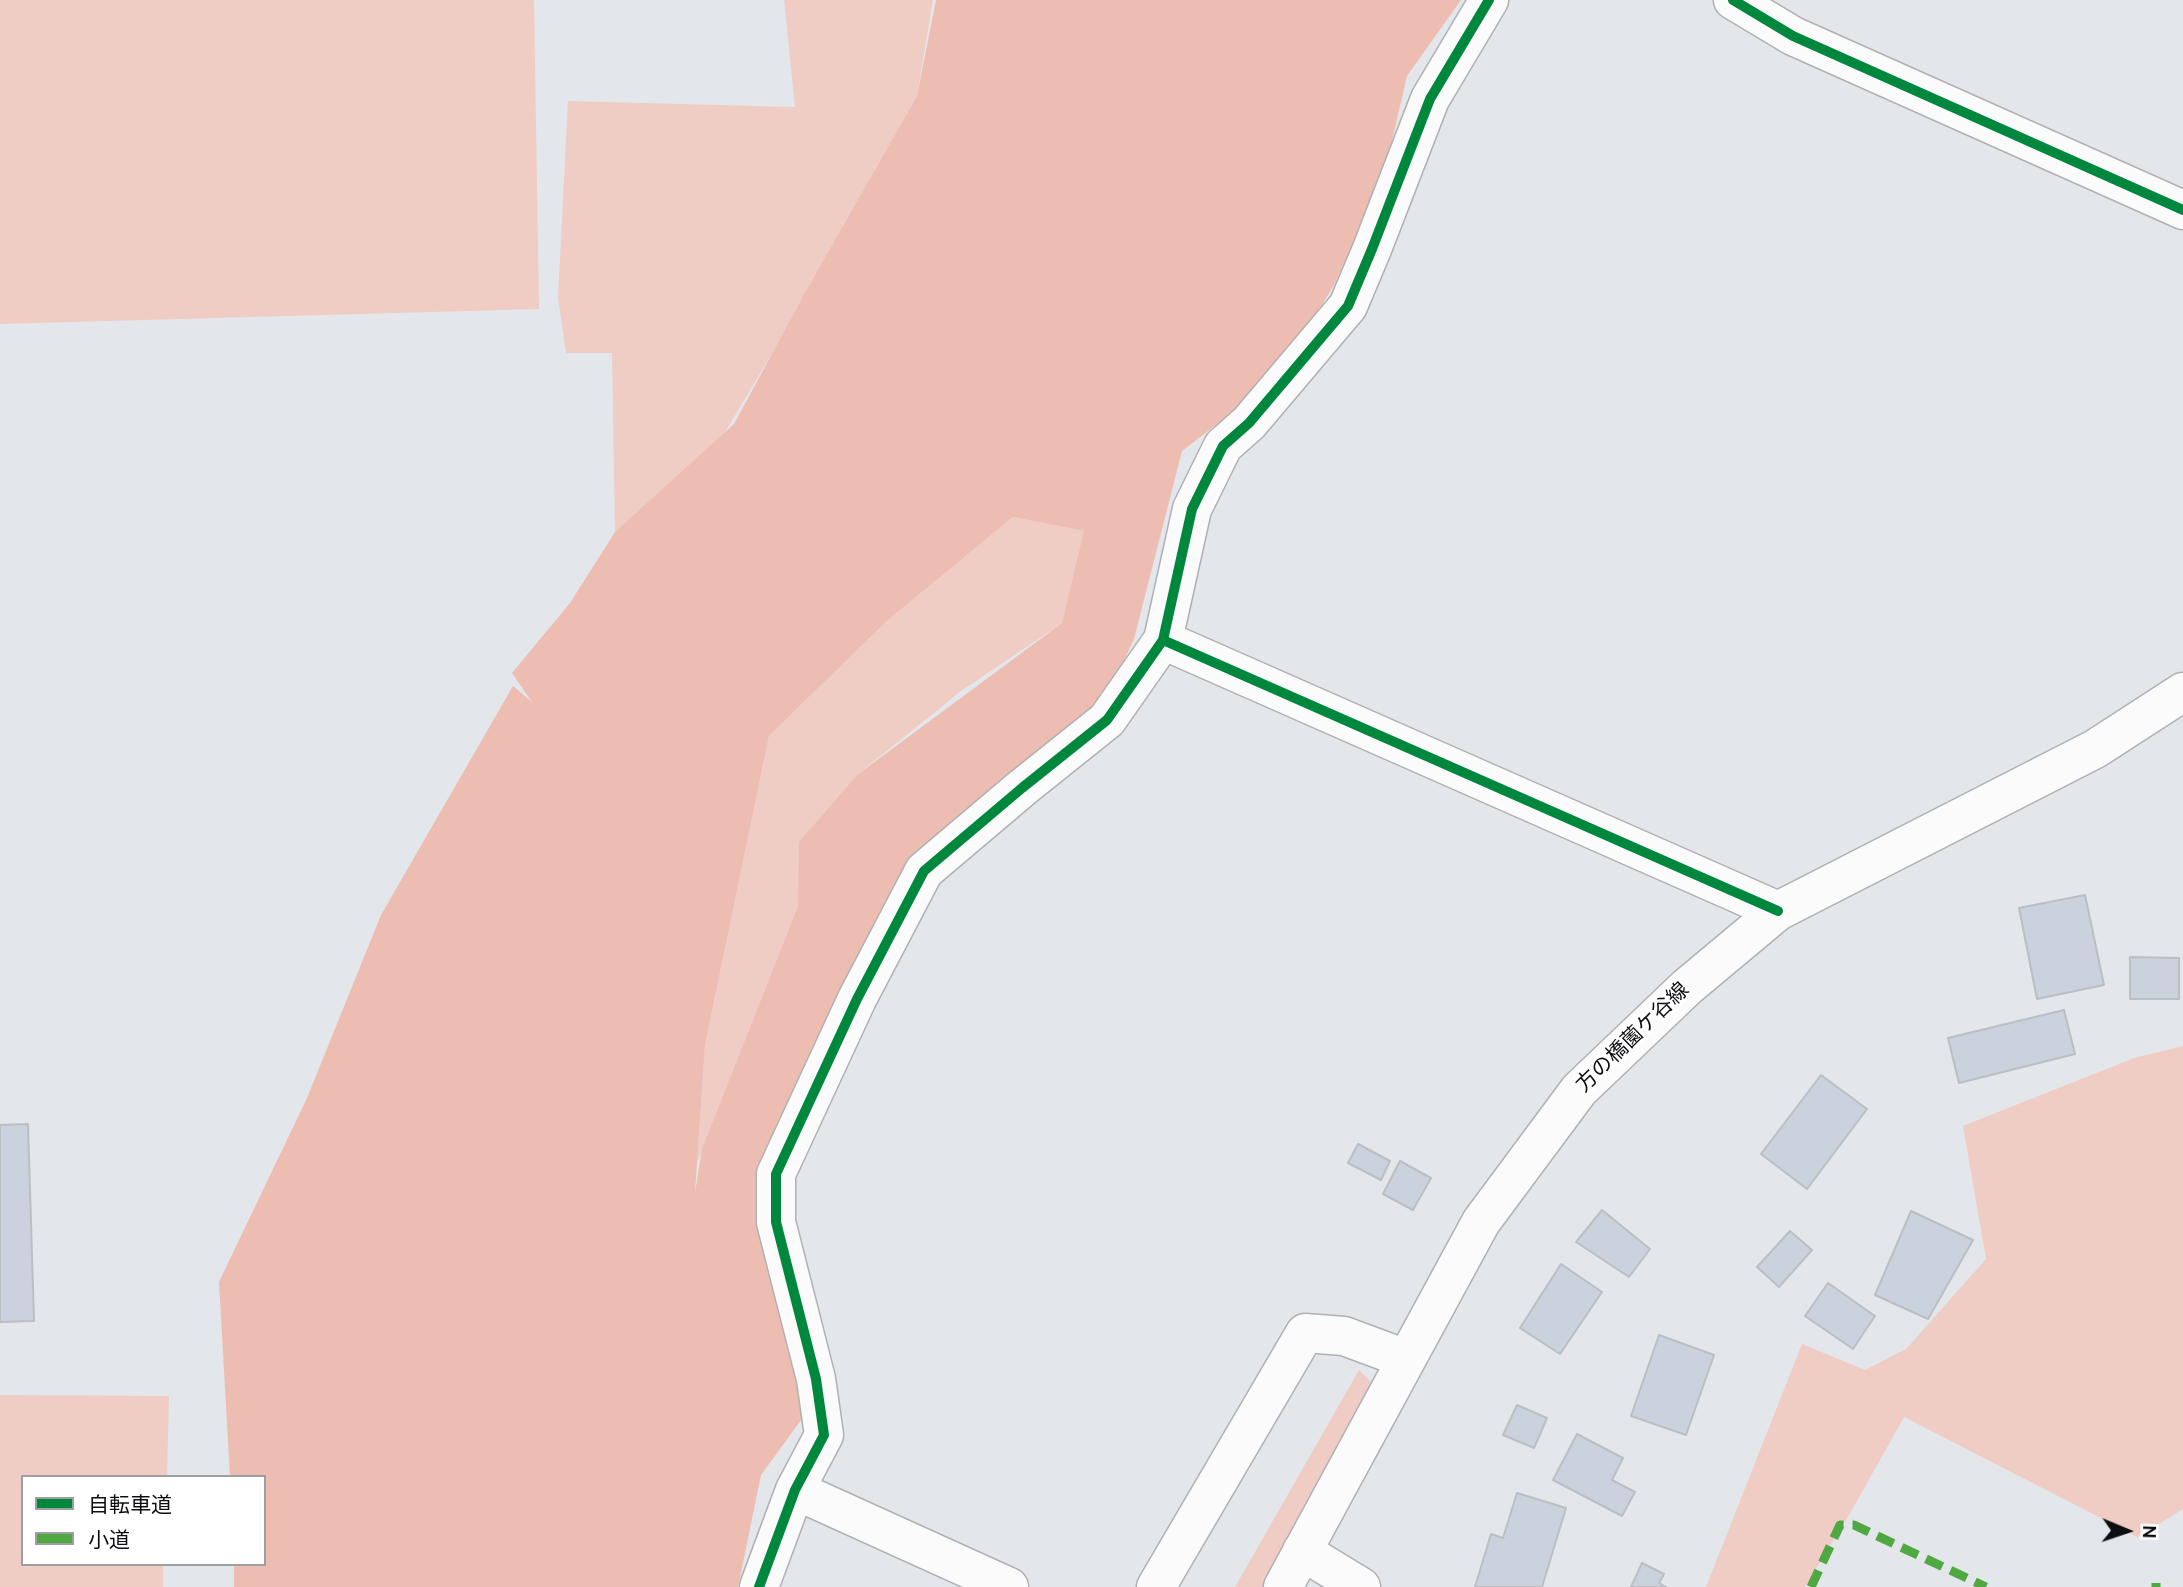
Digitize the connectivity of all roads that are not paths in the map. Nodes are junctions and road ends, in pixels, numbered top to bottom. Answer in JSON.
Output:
{"nodes":[{"id":1,"x":1489,"y":0,"type":"edge"},
{"id":2,"x":1733,"y":0,"type":"edge"},
{"id":3,"x":2183,"y":210,"type":"edge"},
{"id":4,"x":1163,"y":640,"type":"junction"},
{"id":5,"x":2183,"y":692,"type":"edge"},
{"id":6,"x":1778,"y":911,"type":"junction"},
{"id":7,"x":1406,"y":1359,"type":"junction"},
{"id":8,"x":795,"y":1490,"type":"junction"},
{"id":9,"x":1302,"y":1551,"type":"junction"},
{"id":10,"x":759,"y":1587,"type":"edge"},
{"id":11,"x":1009,"y":1587,"type":"edge"},
{"id":12,"x":1156,"y":1587,"type":"edge"},
{"id":13,"x":1283,"y":1587,"type":"edge"},
{"id":14,"x":1362,"y":1587,"type":"edge"}],
"edges":[{"from":1,"to":4,"type":"street"},
{"from":2,"to":3,"type":"street"},
{"from":4,"to":6,"type":"street"},
{"from":4,"to":8,"type":"street"},
{"from":5,"to":6,"type":"street","name":"方の橋薗ケ谷線"},
{"from":6,"to":7,"type":"street","name":"方の橋薗ケ谷線"},
{"from":7,"to":9,"type":"street","name":"方の橋薗ケ谷線"},
{"from":7,"to":12,"type":"street"},
{"from":8,"to":10,"type":"street"},
{"from":8,"to":11,"type":"street"},
{"from":9,"to":13,"type":"street","name":"方の橋薗ケ谷線"},
{"from":9,"to":14,"type":"street"}]}
